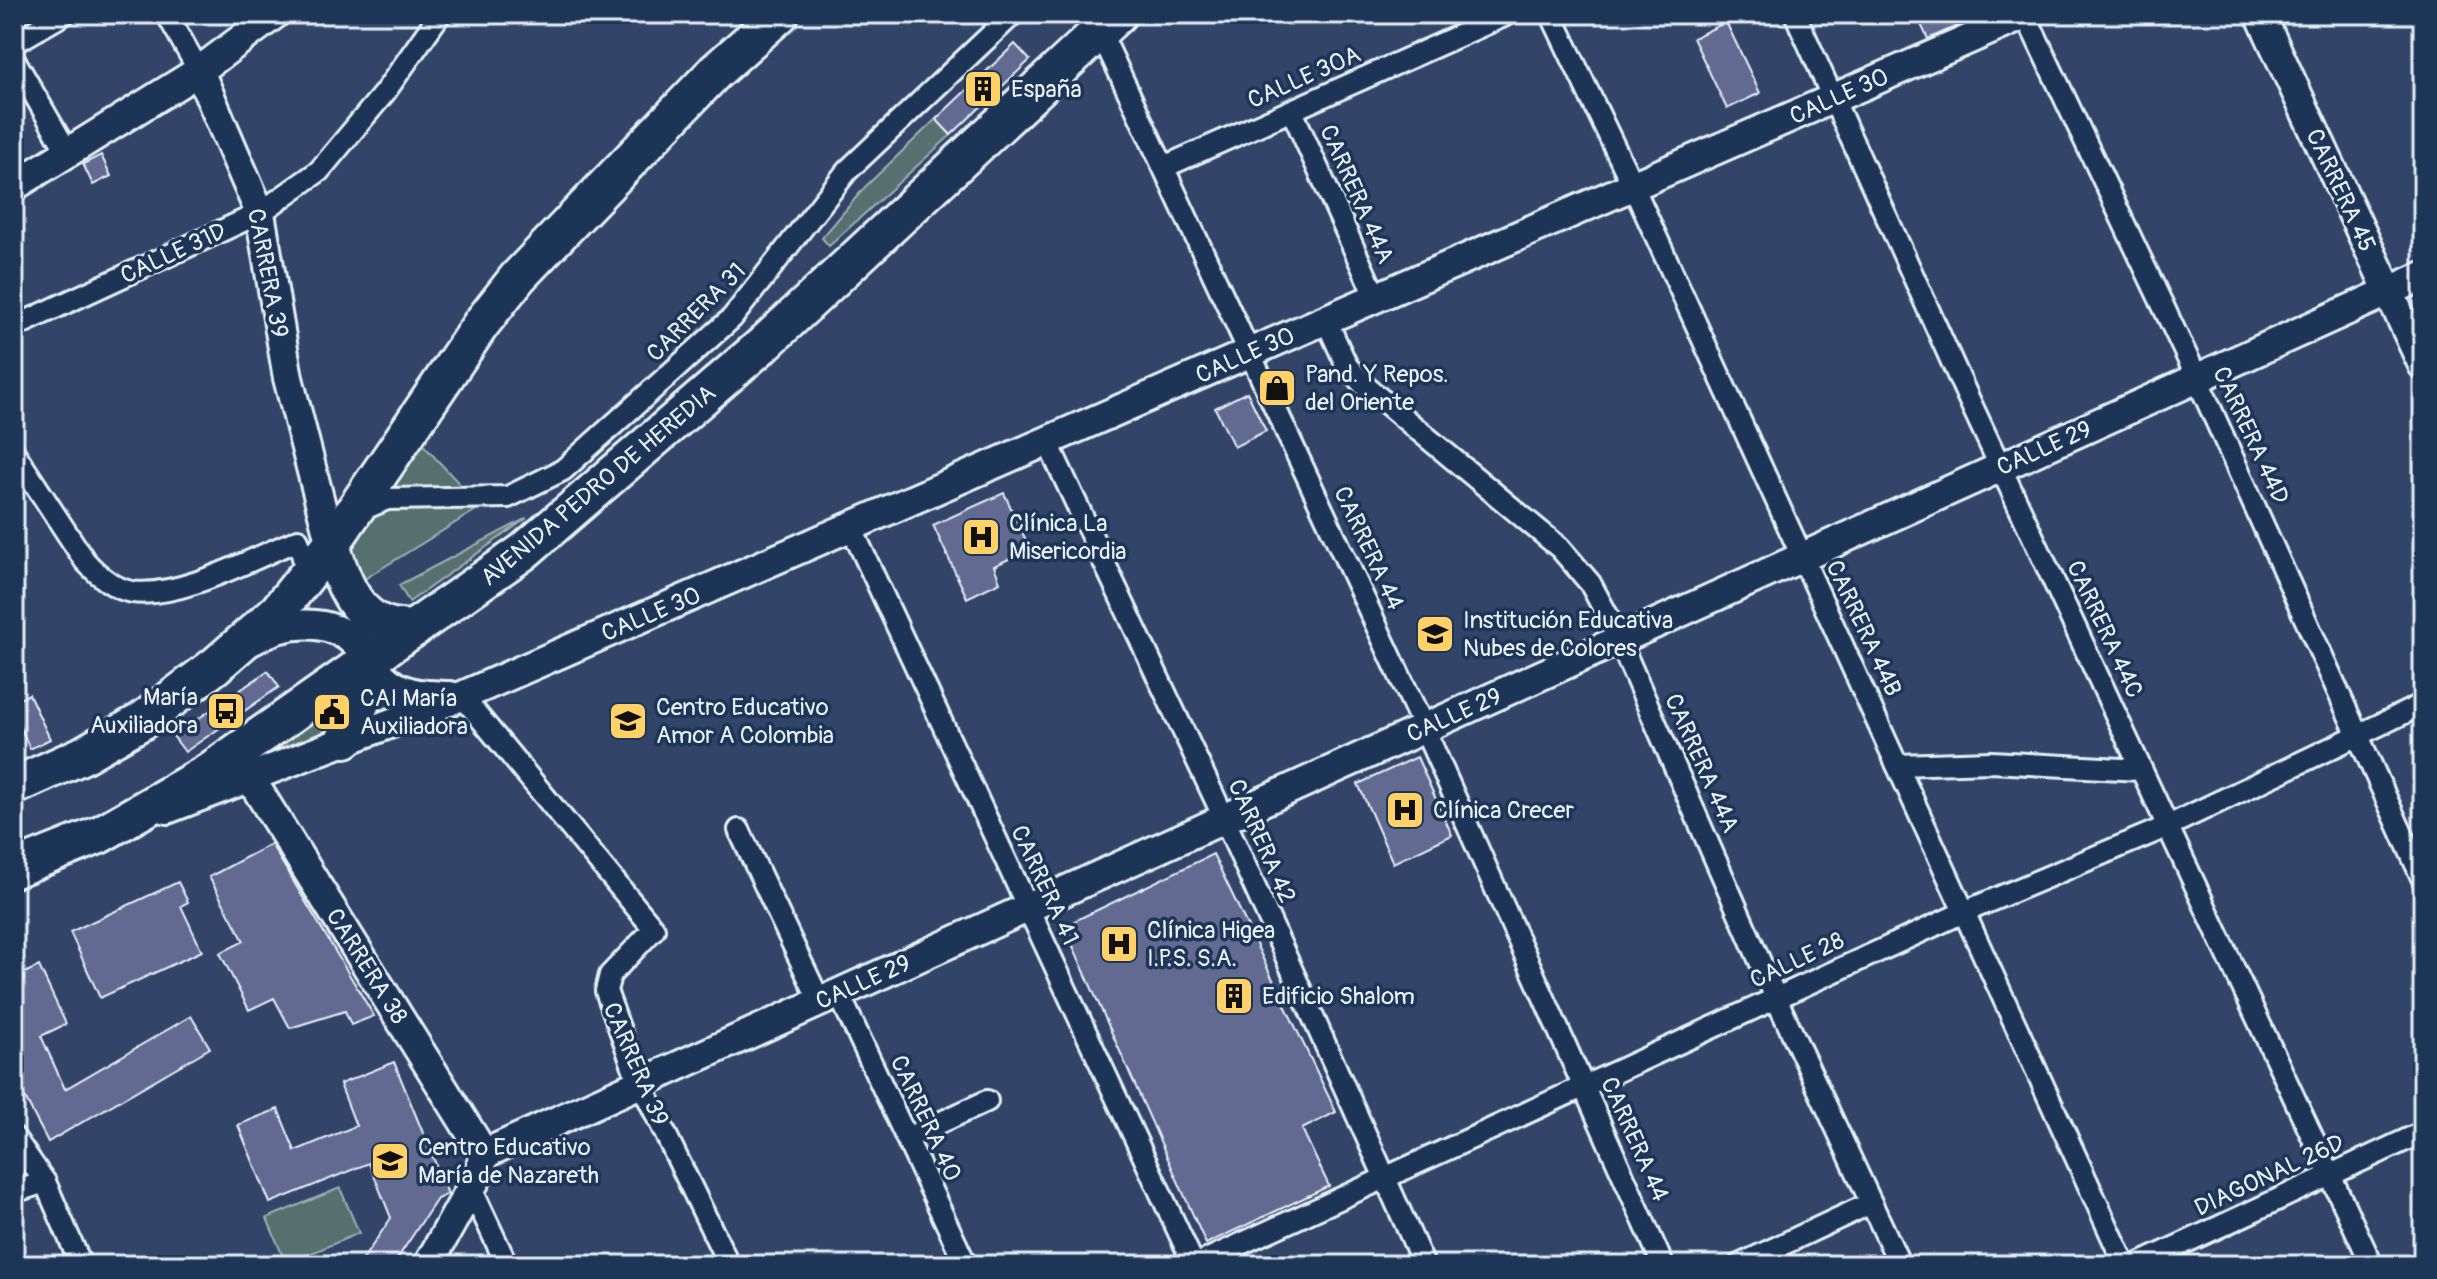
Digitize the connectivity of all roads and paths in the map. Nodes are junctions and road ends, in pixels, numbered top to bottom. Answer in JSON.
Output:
{"nodes":[{"id":1,"x":64,"y":14,"type":"edge"},
{"id":2,"x":167,"y":14,"type":"edge"},
{"id":3,"x":275,"y":14,"type":"edge"},
{"id":4,"x":440,"y":14,"type":"edge"},
{"id":5,"x":780,"y":14,"type":"edge"},
{"id":6,"x":1013,"y":14,"type":"edge"},
{"id":7,"x":1508,"y":14,"type":"edge"},
{"id":8,"x":1551,"y":14,"type":"edge"},
{"id":9,"x":1795,"y":14,"type":"edge"},
{"id":10,"x":2026,"y":14,"type":"edge"},
{"id":11,"x":2260,"y":14,"type":"edge"},
{"id":12,"x":1109,"y":22,"type":"edge"},
{"id":13,"x":14,"y":43,"type":"edge"},
{"id":14,"x":14,"y":59,"type":"edge"},
{"id":15,"x":199,"y":71,"type":"junction"},
{"id":16,"x":1834,"y":98,"type":"junction"},
{"id":17,"x":1292,"y":111,"type":"junction"},
{"id":18,"x":69,"y":155,"type":"junction"},
{"id":19,"x":1164,"y":167,"type":"junction"},
{"id":20,"x":14,"y":186,"type":"edge"},
{"id":21,"x":1633,"y":186,"type":"junction"},
{"id":22,"x":260,"y":213,"type":"junction"},
{"id":23,"x":2423,"y":276,"type":"edge"},
{"id":24,"x":2388,"y":291,"type":"junction"},
{"id":25,"x":1376,"y":298,"type":"junction"},
{"id":26,"x":1326,"y":320,"type":"junction"},
{"id":27,"x":14,"y":327,"type":"edge"},
{"id":28,"x":1249,"y":353,"type":"junction"},
{"id":29,"x":2423,"y":365,"type":"edge"},
{"id":30,"x":2196,"y":378,"type":"junction"},
{"id":31,"x":1047,"y":441,"type":"junction"},
{"id":32,"x":15,"y":456,"type":"edge"},
{"id":33,"x":2002,"y":467,"type":"junction"},
{"id":34,"x":851,"y":527,"type":"junction"},
{"id":35,"x":325,"y":536,"type":"junction"},
{"id":36,"x":1803,"y":557,"type":"junction"},
{"id":37,"x":415,"y":628,"type":"junction"},
{"id":38,"x":1620,"y":641,"type":"junction"},
{"id":39,"x":368,"y":660,"type":"junction"},
{"id":40,"x":215,"y":666,"type":"junction"},
{"id":41,"x":462,"y":696,"type":"junction"},
{"id":42,"x":2423,"y":704,"type":"edge"},
{"id":43,"x":1424,"y":728,"type":"junction"},
{"id":44,"x":2360,"y":735,"type":"junction"},
{"id":45,"x":345,"y":739,"type":"junction"},
{"id":46,"x":1897,"y":765,"type":"junction"},
{"id":47,"x":2141,"y":770,"type":"junction"},
{"id":48,"x":250,"y":778,"type":"junction"},
{"id":49,"x":14,"y":786,"type":"edge"},
{"id":50,"x":1224,"y":819,"type":"junction"},
{"id":51,"x":2166,"y":827,"type":"junction"},
{"id":52,"x":739,"y":830,"type":"dead end"},
{"id":53,"x":99,"y":835,"type":"junction"},
{"id":54,"x":2413,"y":835,"type":"edge"},
{"id":55,"x":14,"y":869,"type":"edge"},
{"id":56,"x":2423,"y":880,"type":"edge"},
{"id":57,"x":1027,"y":909,"type":"junction"},
{"id":58,"x":1964,"y":912,"type":"junction"},
{"id":59,"x":830,"y":998,"type":"junction"},
{"id":60,"x":1776,"y":998,"type":"junction"},
{"id":61,"x":641,"y":1084,"type":"junction"},
{"id":62,"x":1583,"y":1087,"type":"junction"},
{"id":63,"x":987,"y":1101,"type":"dead end"},
{"id":64,"x":2423,"y":1132,"type":"edge"},
{"id":65,"x":14,"y":1137,"type":"edge"},
{"id":66,"x":907,"y":1138,"type":"junction"},
{"id":67,"x":484,"y":1154,"type":"junction"},
{"id":68,"x":2329,"y":1175,"type":"junction"},
{"id":69,"x":1386,"y":1177,"type":"junction"},
{"id":70,"x":45,"y":1182,"type":"junction"},
{"id":71,"x":471,"y":1188,"type":"junction"},
{"id":72,"x":14,"y":1192,"type":"edge"},
{"id":73,"x":1871,"y":1203,"type":"junction"},
{"id":74,"x":81,"y":1265,"type":"edge"},
{"id":75,"x":428,"y":1265,"type":"edge"},
{"id":76,"x":507,"y":1265,"type":"edge"},
{"id":77,"x":729,"y":1265,"type":"edge"},
{"id":78,"x":966,"y":1265,"type":"edge"},
{"id":79,"x":1194,"y":1265,"type":"edge"},
{"id":80,"x":1424,"y":1265,"type":"edge"},
{"id":81,"x":1663,"y":1265,"type":"edge"},
{"id":82,"x":1739,"y":1265,"type":"edge"},
{"id":83,"x":1900,"y":1265,"type":"edge"},
{"id":84,"x":2136,"y":1265,"type":"edge"},
{"id":85,"x":2372,"y":1265,"type":"edge"}],
"edges":[{"from":1,"to":13,"type":"street"},
{"from":2,"to":15,"type":"street","name":"CARRERA 39"},
{"from":3,"to":15,"type":"street"},
{"from":4,"to":22,"type":"street","name":"CALLE 31D"},
{"from":5,"to":35,"type":"highway"},
{"from":6,"to":35,"type":"street","name":"CARRERA 31"},
{"from":7,"to":17,"type":"street","name":"CALLE 30A"},
{"from":8,"to":21,"type":"street","name":"CARRERA 44B"},
{"from":9,"to":16,"type":"street","name":"CARRERA 44C"},
{"from":10,"to":16,"type":"street","name":"CALLE 30"},
{"from":10,"to":30,"type":"street","name":"CARRERA 44D"},
{"from":11,"to":24,"type":"street","name":"CARRERA 45"},
{"from":12,"to":19,"type":"street","name":"CARRERA 44"},
{"from":12,"to":37,"type":"highway","name":"AVENIDA PEDRO DE HEREDIA"},
{"from":14,"to":18,"type":"street"},
{"from":15,"to":18,"type":"street"},
{"from":15,"to":22,"type":"street","name":"CARRERA 39"},
{"from":16,"to":21,"type":"street","name":"CALLE 30"},
{"from":16,"to":33,"type":"street","name":"CARRERA 44C"},
{"from":17,"to":19,"type":"street","name":"CALLE 30A"},
{"from":17,"to":25,"type":"street","name":"CARRERA 44A"},
{"from":18,"to":20,"type":"street"},
{"from":19,"to":28,"type":"street","name":"CARRERA 44"},
{"from":21,"to":25,"type":"street","name":"CALLE 30"},
{"from":21,"to":36,"type":"street","name":"CARRERA 44B"},
{"from":22,"to":27,"type":"street","name":"CALLE 31D"},
{"from":22,"to":35,"type":"street","name":"CARRERA 39"},
{"from":23,"to":24,"type":"street","name":"CALLE 29"},
{"from":24,"to":29,"type":"street","name":"CARRERA 45"},
{"from":24,"to":30,"type":"street","name":"CALLE 29"},
{"from":25,"to":26,"type":"street","name":"CALLE 30"},
{"from":26,"to":28,"type":"street","name":"CALLE 30"},
{"from":26,"to":38,"type":"street","name":"CARRERA 44A"},
{"from":28,"to":31,"type":"street","name":"CALLE 30"},
{"from":28,"to":43,"type":"street","name":"CARRERA 44"},
{"from":30,"to":33,"type":"street","name":"CALLE 29"},
{"from":30,"to":44,"type":"street","name":"CARRERA 44D"},
{"from":31,"to":34,"type":"street","name":"CALLE 30"},
{"from":31,"to":50,"type":"street","name":"CARRERA 42"},
{"from":32,"to":35,"type":"street"},
{"from":33,"to":36,"type":"street","name":"CALLE 29"},
{"from":33,"to":47,"type":"street","name":"CARRERA 44C"},
{"from":34,"to":41,"type":"street","name":"CALLE 30"},
{"from":34,"to":57,"type":"street","name":"CARRERA 41"},
{"from":35,"to":37,"type":"highway"},
{"from":35,"to":40,"type":"highway"},
{"from":36,"to":38,"type":"street","name":"CALLE 29"},
{"from":36,"to":46,"type":"street","name":"CARRERA 44B"},
{"from":37,"to":39,"type":"highway","name":"AVENIDA PEDRO DE HEREDIA"},
{"from":38,"to":43,"type":"street","name":"CALLE 29"},
{"from":38,"to":60,"type":"street","name":"CARRERA 44A"},
{"from":39,"to":40,"type":"street","name":"CALLE 30"},
{"from":39,"to":41,"type":"street","name":"CALLE 30"},
{"from":39,"to":45,"type":"highway"},
{"from":39,"to":53,"type":"highway","name":"AVENIDA PEDRO DE HEREDIA"},
{"from":40,"to":49,"type":"highway"},
{"from":41,"to":45,"type":"street","name":"CALLE 30"},
{"from":41,"to":61,"type":"street","name":"CARRERA 39"},
{"from":42,"to":44,"type":"street","name":"CALLE 28"},
{"from":43,"to":50,"type":"street","name":"CALLE 29"},
{"from":43,"to":62,"type":"street","name":"CARRERA 44"},
{"from":44,"to":51,"type":"street","name":"CALLE 28"},
{"from":44,"to":54,"type":"street","name":"CARRERA 44D"},
{"from":45,"to":48,"type":"street","name":"CALLE 30"},
{"from":46,"to":47,"type":"street"},
{"from":46,"to":58,"type":"street","name":"CARRERA 44B"},
{"from":47,"to":51,"type":"street","name":"CARRERA 44C"},
{"from":48,"to":53,"type":"street","name":"CALLE 30"},
{"from":48,"to":67,"type":"street","name":"CARRERA 38"},
{"from":50,"to":57,"type":"street","name":"CALLE 29"},
{"from":50,"to":69,"type":"street","name":"CARRERA 42"},
{"from":51,"to":58,"type":"street","name":"CALLE 28"},
{"from":51,"to":68,"type":"street","name":"CARRERA 44C"},
{"from":52,"to":59,"type":"street","name":"CARRERA 40"},
{"from":53,"to":55,"type":"highway","name":"AVENIDA PEDRO DE HEREDIA"},
{"from":54,"to":56,"type":"street","name":"CARRERA 44D"},
{"from":57,"to":59,"type":"street","name":"CALLE 29"},
{"from":57,"to":79,"type":"street","name":"CARRERA 41"},
{"from":58,"to":60,"type":"street","name":"CALLE 28"},
{"from":58,"to":84,"type":"street","name":"CARRERA 44B"},
{"from":59,"to":61,"type":"street","name":"CALLE 29"},
{"from":59,"to":66,"type":"street","name":"CARRERA 40"},
{"from":60,"to":62,"type":"street","name":"CALLE 28"},
{"from":60,"to":73,"type":"street","name":"CARRERA 44A"},
{"from":61,"to":67,"type":"street","name":"CALLE 29"},
{"from":61,"to":77,"type":"street","name":"CARRERA 39"},
{"from":62,"to":69,"type":"street","name":"CALLE 28"},
{"from":62,"to":81,"type":"street","name":"CARRERA 44"},
{"from":63,"to":66,"type":"street"},
{"from":64,"to":68,"type":"street","name":"DIAGONAL 26D"},
{"from":65,"to":70,"type":"street"},
{"from":66,"to":78,"type":"street","name":"CARRERA 40"},
{"from":67,"to":71,"type":"street"},
{"from":68,"to":84,"type":"street","name":"DIAGONAL 26D"},
{"from":68,"to":85,"type":"street","name":"CARRERA 44C"},
{"from":69,"to":79,"type":"street","name":"CALLE 28"},
{"from":69,"to":80,"type":"street","name":"CARRERA 42"},
{"from":70,"to":72,"type":"street"},
{"from":70,"to":74,"type":"street"},
{"from":71,"to":75,"type":"street"},
{"from":71,"to":76,"type":"street"},
{"from":73,"to":82,"type":"street"},
{"from":73,"to":83,"type":"street","name":"CARRERA 44A"}]}
